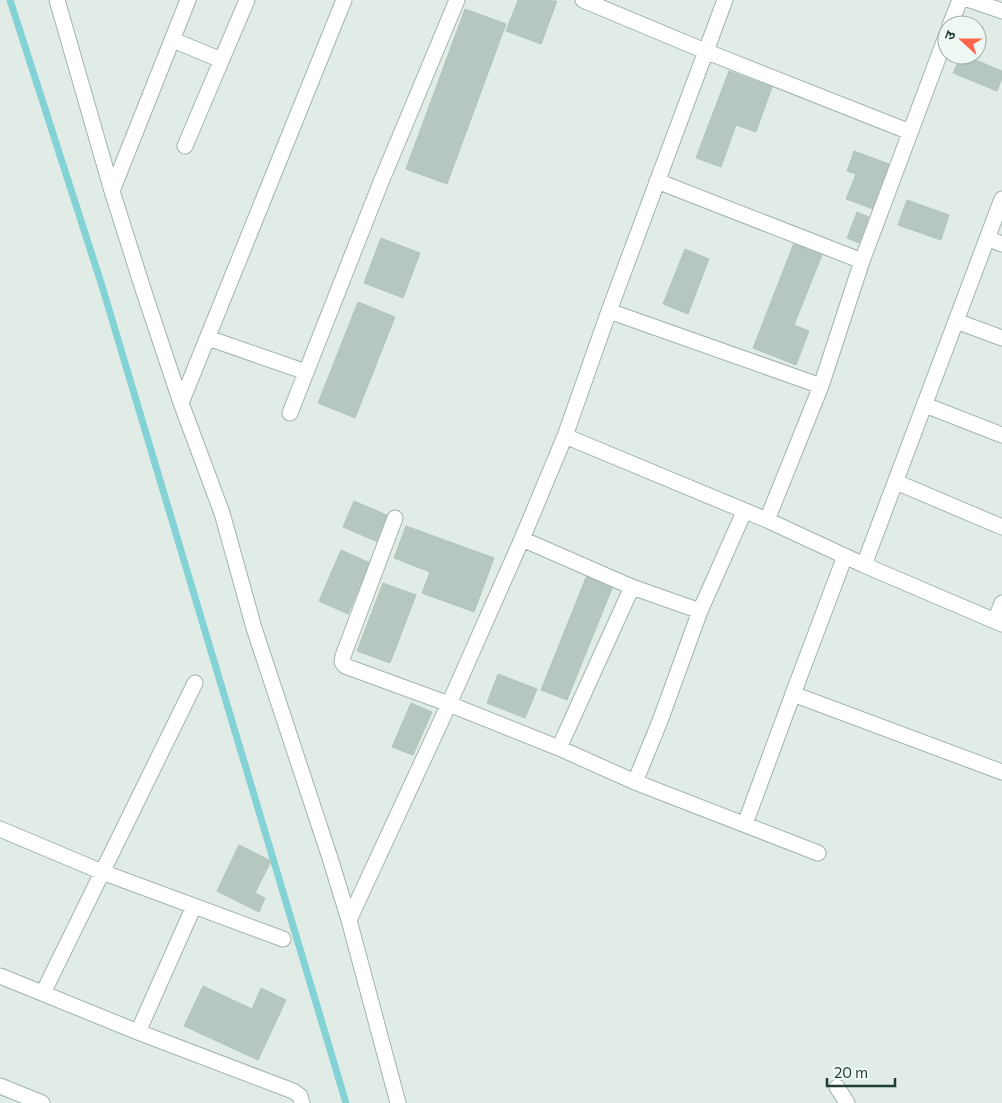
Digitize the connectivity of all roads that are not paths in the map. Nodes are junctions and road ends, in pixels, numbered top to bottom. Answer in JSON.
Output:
{"nodes":[{"id":1,"x":56,"y":0,"type":"edge"},
{"id":2,"x":188,"y":0,"type":"edge"},
{"id":3,"x":246,"y":0,"type":"edge"},
{"id":4,"x":344,"y":0,"type":"edge"},
{"id":5,"x":457,"y":0,"type":"edge"},
{"id":6,"x":583,"y":0,"type":"edge"},
{"id":7,"x":725,"y":0,"type":"edge"},
{"id":8,"x":960,"y":0,"type":"edge"},
{"id":9,"x":970,"y":0,"type":"edge"},
{"id":10,"x":1002,"y":11,"type":"edge"},
{"id":11,"x":954,"y":15,"type":"edge"},
{"id":12,"x":173,"y":40,"type":"junction"},
{"id":13,"x":705,"y":51,"type":"junction"},
{"id":14,"x":221,"y":60,"type":"junction"},
{"id":15,"x":937,"y":60,"type":"edge"},
{"id":16,"x":910,"y":132,"type":"junction"},
{"id":17,"x":185,"y":146,"type":"dead end"},
{"id":18,"x":657,"y":181,"type":"junction"},
{"id":19,"x":112,"y":191,"type":"junction"},
{"id":20,"x":1002,"y":199,"type":"edge"},
{"id":21,"x":987,"y":238,"type":"junction"},
{"id":22,"x":1002,"y":244,"type":"edge"},
{"id":23,"x":862,"y":261,"type":"junction"},
{"id":24,"x":609,"y":311,"type":"junction"},
{"id":25,"x":956,"y":321,"type":"junction"},
{"id":26,"x":208,"y":338,"type":"junction"},
{"id":27,"x":1002,"y":338,"type":"edge"},
{"id":28,"x":306,"y":372,"type":"junction"},
{"id":29,"x":821,"y":386,"type":"junction"},
{"id":30,"x":181,"y":403,"type":"junction"},
{"id":31,"x":925,"y":404,"type":"junction"},
{"id":32,"x":290,"y":412,"type":"dead end"},
{"id":33,"x":1002,"y":435,"type":"edge"},
{"id":34,"x":565,"y":436,"type":"junction"},
{"id":35,"x":896,"y":482,"type":"junction"},
{"id":36,"x":744,"y":512,"type":"junction"},
{"id":37,"x":395,"y":518,"type":"dead end"},
{"id":38,"x":767,"y":520,"type":"junction"},
{"id":39,"x":1002,"y":527,"type":"edge"},
{"id":40,"x":522,"y":539,"type":"junction"},
{"id":41,"x":845,"y":556,"type":"junction"},
{"id":42,"x":864,"y":564,"type":"junction"},
{"id":43,"x":632,"y":587,"type":"junction"},
{"id":44,"x":1002,"y":603,"type":"edge"},
{"id":45,"x":700,"y":611,"type":"junction"},
{"id":46,"x":998,"y":623,"type":"edge"},
{"id":47,"x":195,"y":683,"type":"dead end"},
{"id":48,"x":792,"y":694,"type":"junction"},
{"id":49,"x":449,"y":704,"type":"junction"},
{"id":50,"x":559,"y":748,"type":"junction"},
{"id":51,"x":1002,"y":772,"type":"edge"},
{"id":52,"x":635,"y":782,"type":"junction"},
{"id":53,"x":744,"y":824,"type":"junction"},
{"id":54,"x":0,"y":829,"type":"edge"},
{"id":55,"x":818,"y":853,"type":"dead end"},
{"id":56,"x":102,"y":872,"type":"junction"},
{"id":57,"x":194,"y":906,"type":"junction"},
{"id":58,"x":349,"y":920,"type":"junction"},
{"id":59,"x":284,"y":939,"type":"dead end"},
{"id":60,"x":0,"y":976,"type":"edge"},
{"id":61,"x":43,"y":993,"type":"junction"},
{"id":62,"x":138,"y":1032,"type":"junction"},
{"id":63,"x":837,"y":1087,"type":"dead end"},
{"id":64,"x":2,"y":1091,"type":"edge"},
{"id":65,"x":42,"y":1103,"type":"edge"},
{"id":66,"x":302,"y":1103,"type":"edge"},
{"id":67,"x":398,"y":1103,"type":"edge"},
{"id":68,"x":847,"y":1103,"type":"edge"}],
"edges":[{"from":1,"to":19,"type":"street"},
{"from":2,"to":12,"type":"street"},
{"from":3,"to":14,"type":"street"},
{"from":4,"to":26,"type":"street"},
{"from":5,"to":28,"type":"street"},
{"from":6,"to":13,"type":"street"},
{"from":7,"to":13,"type":"street"},
{"from":8,"to":11,"type":"street"},
{"from":9,"to":10,"type":"street"},
{"from":12,"to":14,"type":"street"},
{"from":12,"to":19,"type":"street"},
{"from":13,"to":16,"type":"street"},
{"from":13,"to":18,"type":"street"},
{"from":14,"to":17,"type":"street"},
{"from":15,"to":16,"type":"street"},
{"from":16,"to":23,"type":"street"},
{"from":18,"to":23,"type":"street"},
{"from":18,"to":24,"type":"street"},
{"from":19,"to":30,"type":"street"},
{"from":20,"to":21,"type":"street"},
{"from":21,"to":22,"type":"street"},
{"from":21,"to":25,"type":"street"},
{"from":23,"to":29,"type":"street"},
{"from":24,"to":29,"type":"street"},
{"from":24,"to":34,"type":"street"},
{"from":25,"to":27,"type":"street"},
{"from":25,"to":31,"type":"street"},
{"from":26,"to":28,"type":"street"},
{"from":26,"to":30,"type":"street"},
{"from":28,"to":32,"type":"street"},
{"from":29,"to":38,"type":"street"},
{"from":30,"to":58,"type":"street"},
{"from":31,"to":33,"type":"street"},
{"from":31,"to":35,"type":"street"},
{"from":34,"to":36,"type":"street"},
{"from":34,"to":40,"type":"street"},
{"from":35,"to":39,"type":"street"},
{"from":35,"to":42,"type":"street"},
{"from":36,"to":38,"type":"street"},
{"from":36,"to":45,"type":"street"},
{"from":37,"to":49,"type":"street"},
{"from":38,"to":41,"type":"street"},
{"from":40,"to":43,"type":"street"},
{"from":40,"to":49,"type":"street"},
{"from":41,"to":42,"type":"street"},
{"from":41,"to":48,"type":"street"},
{"from":42,"to":46,"type":"street"},
{"from":43,"to":45,"type":"street"},
{"from":43,"to":50,"type":"street"},
{"from":44,"to":46,"type":"street"},
{"from":45,"to":52,"type":"street"},
{"from":47,"to":56,"type":"street"},
{"from":48,"to":51,"type":"street"},
{"from":48,"to":53,"type":"street"},
{"from":49,"to":50,"type":"street"},
{"from":49,"to":58,"type":"street"},
{"from":50,"to":52,"type":"street"},
{"from":52,"to":53,"type":"street"},
{"from":53,"to":55,"type":"street"},
{"from":54,"to":56,"type":"street"},
{"from":56,"to":57,"type":"street"},
{"from":56,"to":61,"type":"street"},
{"from":57,"to":59,"type":"street"},
{"from":57,"to":62,"type":"street"},
{"from":58,"to":67,"type":"street"},
{"from":60,"to":61,"type":"street"},
{"from":61,"to":62,"type":"street"},
{"from":62,"to":66,"type":"street"},
{"from":63,"to":68,"type":"street"},
{"from":64,"to":65,"type":"street"}]}
